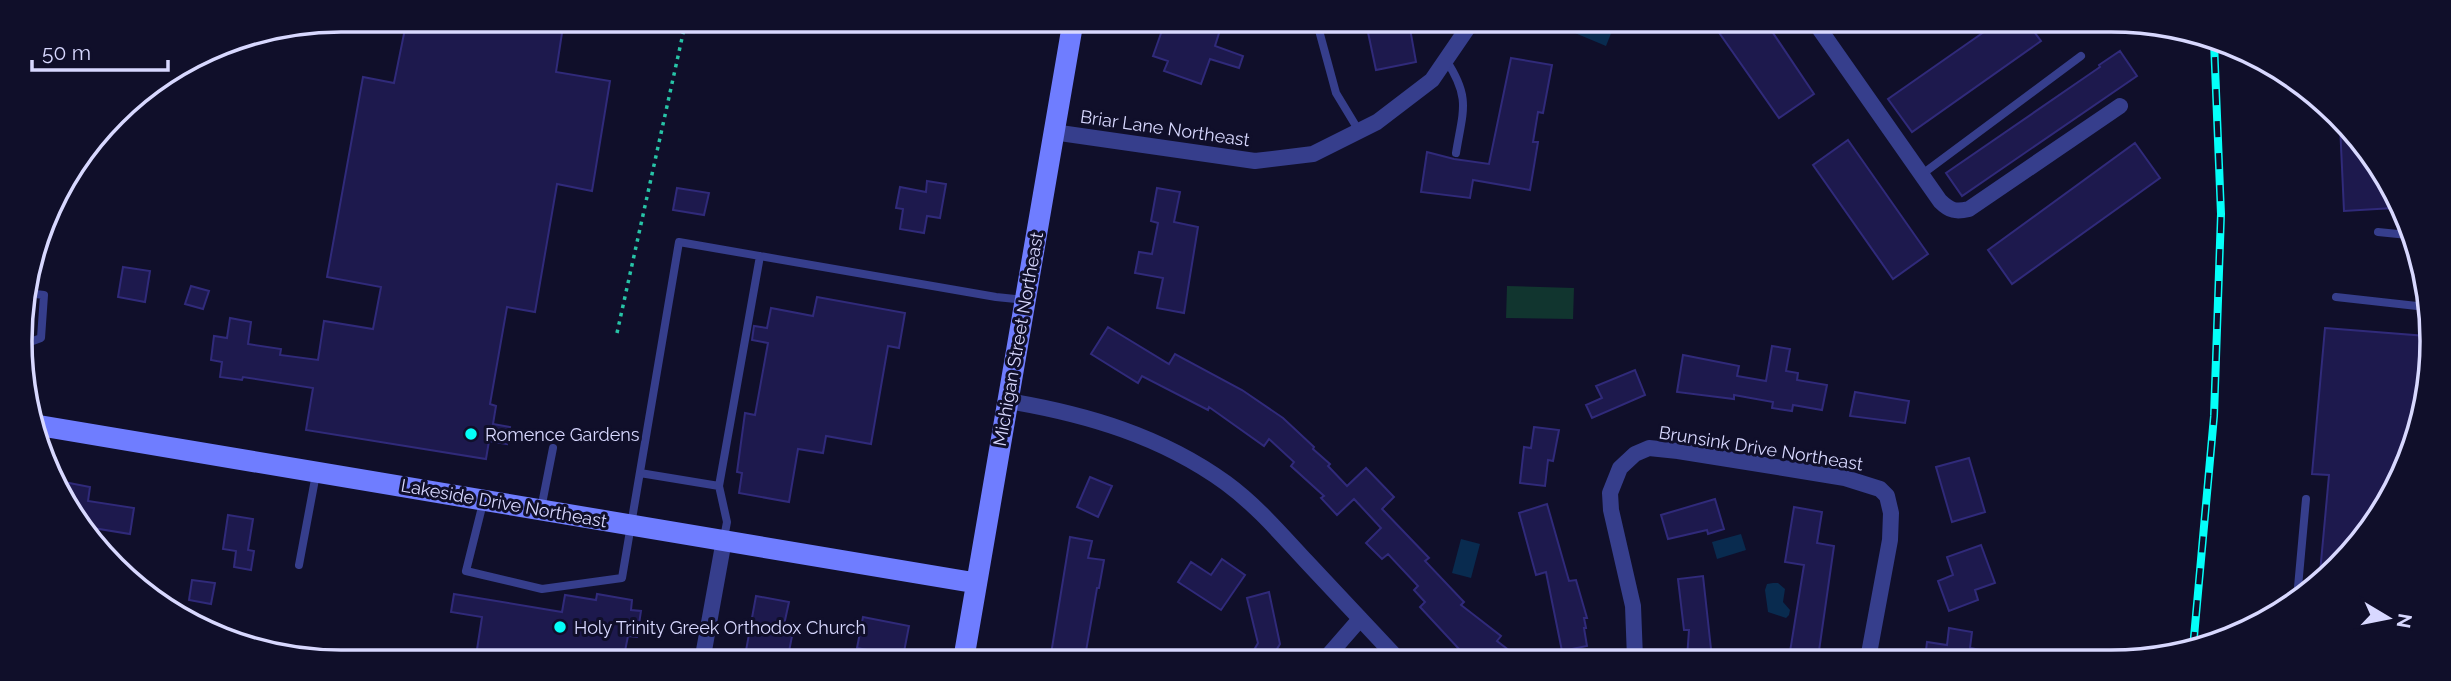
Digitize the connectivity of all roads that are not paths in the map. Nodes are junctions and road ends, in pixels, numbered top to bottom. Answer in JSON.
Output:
{"nodes":[{"id":1,"x":1071,"y":31,"type":"edge"},
{"id":2,"x":1319,"y":31,"type":"edge"},
{"id":3,"x":1466,"y":31,"type":"edge"},
{"id":4,"x":1821,"y":31,"type":"edge"},
{"id":5,"x":2081,"y":56,"type":"dead end"},
{"id":6,"x":1446,"y":60,"type":"junction"},
{"id":7,"x":2120,"y":106,"type":"dead end"},
{"id":8,"x":1359,"y":131,"type":"junction"},
{"id":9,"x":1053,"y":132,"type":"junction"},
{"id":10,"x":1456,"y":152,"type":"dead end"},
{"id":11,"x":1921,"y":175,"type":"junction"},
{"id":12,"x":2378,"y":232,"type":"dead end"},
{"id":13,"x":2401,"y":234,"type":"edge"},
{"id":14,"x":760,"y":256,"type":"junction"},
{"id":15,"x":35,"y":294,"type":"edge"},
{"id":16,"x":2336,"y":297,"type":"dead end"},
{"id":17,"x":1025,"y":300,"type":"junction"},
{"id":18,"x":2418,"y":306,"type":"edge"},
{"id":19,"x":32,"y":341,"type":"edge"},
{"id":20,"x":1008,"y":401,"type":"junction"},
{"id":21,"x":44,"y":427,"type":"edge"},
{"id":22,"x":552,"y":448,"type":"dead end"},
{"id":23,"x":316,"y":471,"type":"junction"},
{"id":24,"x":640,"y":473,"type":"junction"},
{"id":25,"x":719,"y":486,"type":"junction"},
{"id":26,"x":2306,"y":499,"type":"dead end"},
{"id":27,"x":484,"y":500,"type":"junction"},
{"id":28,"x":541,"y":509,"type":"junction"},
{"id":29,"x":631,"y":524,"type":"junction"},
{"id":30,"x":724,"y":540,"type":"junction"},
{"id":31,"x":299,"y":565,"type":"dead end"},
{"id":32,"x":976,"y":583,"type":"junction"},
{"id":33,"x":2298,"y":587,"type":"edge"},
{"id":34,"x":1360,"y":619,"type":"junction"},
{"id":35,"x":704,"y":650,"type":"edge"},
{"id":36,"x":965,"y":650,"type":"edge"},
{"id":37,"x":1332,"y":650,"type":"edge"},
{"id":38,"x":1389,"y":650,"type":"edge"},
{"id":39,"x":1635,"y":650,"type":"edge"},
{"id":40,"x":1870,"y":650,"type":"edge"}],
"edges":[{"from":1,"to":9,"type":"street","name":"Michigan Street Northeast"},
{"from":2,"to":8,"type":"lane"},
{"from":3,"to":6,"type":"street","name":"Briar Lane Northeast"},
{"from":4,"to":11,"type":"street"},
{"from":5,"to":11,"type":"lane"},
{"from":6,"to":8,"type":"street","name":"Briar Lane Northeast"},
{"from":6,"to":10,"type":"lane"},
{"from":7,"to":11,"type":"street"},
{"from":8,"to":9,"type":"street","name":"Briar Lane Northeast"},
{"from":9,"to":17,"type":"street","name":"Michigan Street Northeast"},
{"from":12,"to":13,"type":"lane"},
{"from":14,"to":17,"type":"lane"},
{"from":14,"to":24,"type":"lane"},
{"from":14,"to":25,"type":"lane"},
{"from":15,"to":19,"type":"lane"},
{"from":16,"to":18,"type":"lane"},
{"from":17,"to":20,"type":"street","name":"Michigan Street Northeast"},
{"from":20,"to":32,"type":"street","name":"Michigan Street Northeast"},
{"from":20,"to":34,"type":"street"},
{"from":21,"to":23,"type":"street","name":"Lakeside Drive Northeast"},
{"from":22,"to":28,"type":"lane"},
{"from":23,"to":27,"type":"street","name":"Lakeside Drive Northeast"},
{"from":23,"to":31,"type":"lane"},
{"from":24,"to":25,"type":"lane"},
{"from":24,"to":29,"type":"lane"},
{"from":25,"to":30,"type":"lane"},
{"from":26,"to":33,"type":"lane"},
{"from":27,"to":28,"type":"street","name":"Lakeside Drive Northeast"},
{"from":27,"to":29,"type":"lane"},
{"from":28,"to":29,"type":"street","name":"Lakeside Drive Northeast"},
{"from":29,"to":30,"type":"street","name":"Lakeside Drive Northeast"},
{"from":30,"to":32,"type":"street","name":"Lakeside Drive Northeast"},
{"from":30,"to":35,"type":"street"},
{"from":32,"to":36,"type":"street","name":"Michigan Street Northeast"},
{"from":34,"to":37,"type":"street"},
{"from":34,"to":38,"type":"street"},
{"from":39,"to":40,"type":"street","name":"Brunsink Drive Northeast"}]}
